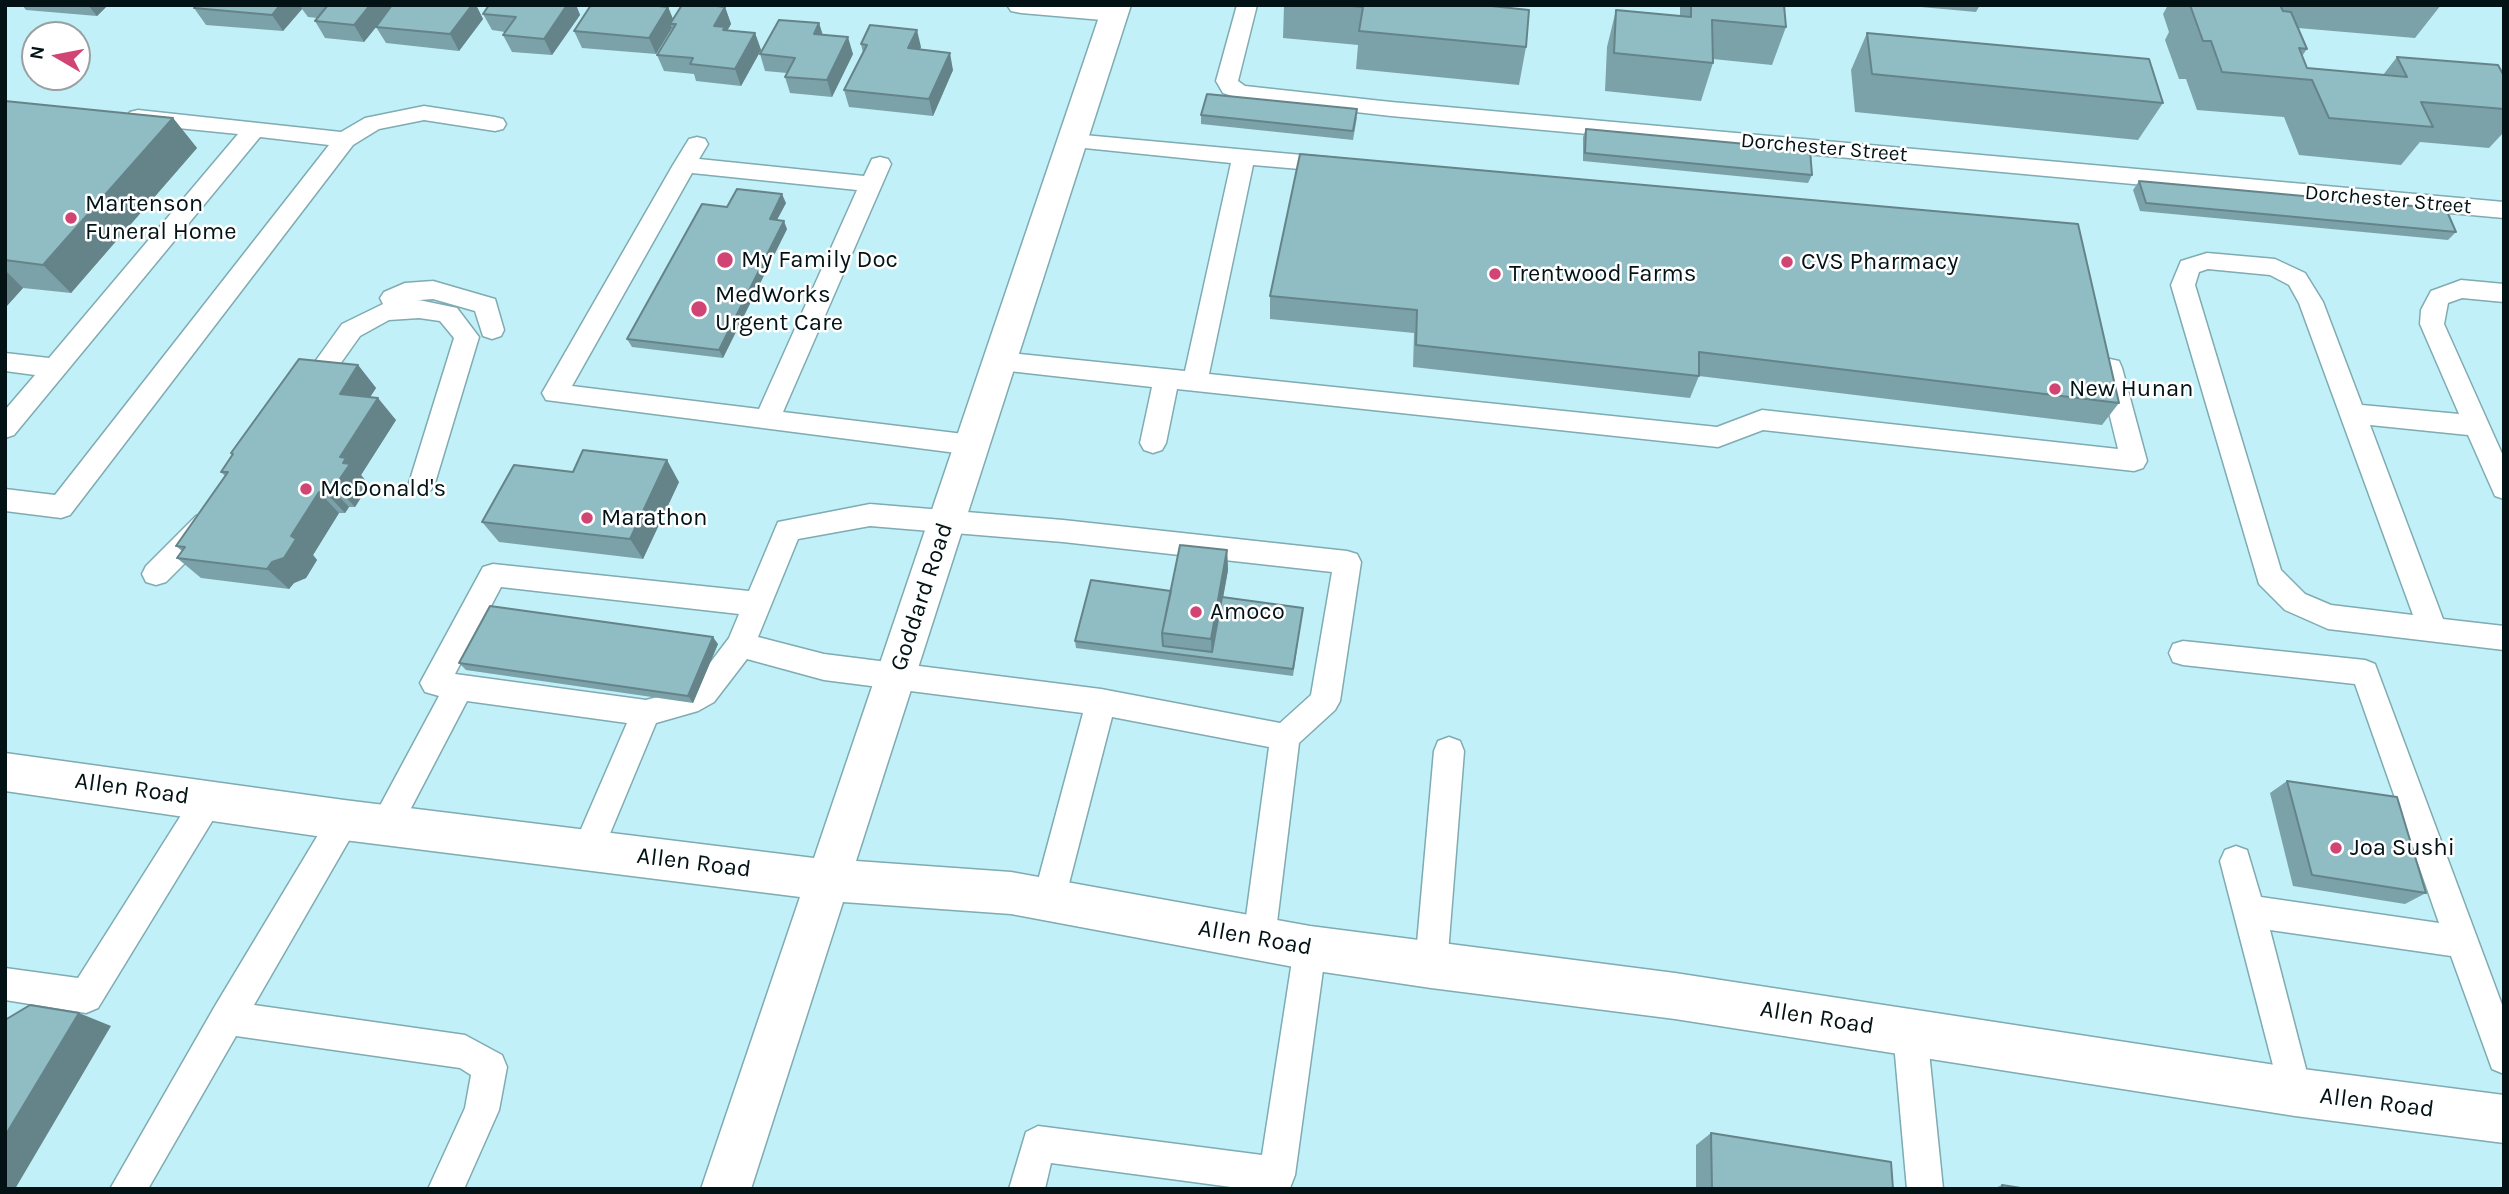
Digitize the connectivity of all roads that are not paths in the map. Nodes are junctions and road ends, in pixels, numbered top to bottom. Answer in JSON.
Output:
{"nodes":[{"id":1,"x":1020,"y":5,"type":"edge"},
{"id":2,"x":1247,"y":5,"type":"edge"},
{"id":3,"x":1116,"y":9,"type":"edge"},
{"id":4,"x":119,"y":115,"type":"edge"},
{"id":5,"x":495,"y":124,"type":"dead end"},
{"id":6,"x":255,"y":129,"type":"junction"},
{"id":7,"x":345,"y":140,"type":"junction"},
{"id":8,"x":1073,"y":141,"type":"junction"},
{"id":9,"x":1244,"y":156,"type":"junction"},
{"id":10,"x":1355,"y":166,"type":"edge"},
{"id":11,"x":2504,"y":210,"type":"edge"},
{"id":12,"x":2504,"y":293,"type":"edge"},
{"id":13,"x":351,"y":330,"type":"junction"},
{"id":14,"x":492,"y":330,"type":"dead end"},
{"id":15,"x":2103,"y":340,"type":"edge"},
{"id":16,"x":5,"y":362,"type":"edge"},
{"id":17,"x":1000,"y":362,"type":"junction"},
{"id":18,"x":54,"y":368,"type":"junction"},
{"id":19,"x":1166,"y":379,"type":"junction"},
{"id":20,"x":1195,"y":382,"type":"junction"},
{"id":21,"x":295,"y":408,"type":"edge"},
{"id":22,"x":2353,"y":414,"type":"junction"},
{"id":23,"x":767,"y":419,"type":"junction"},
{"id":24,"x":2477,"y":426,"type":"junction"},
{"id":25,"x":5,"y":428,"type":"edge"},
{"id":26,"x":1153,"y":443,"type":"dead end"},
{"id":27,"x":972,"y":445,"type":"junction"},
{"id":28,"x":422,"y":483,"type":"dead end"},
{"id":29,"x":2504,"y":489,"type":"edge"},
{"id":30,"x":5,"y":500,"type":"edge"},
{"id":31,"x":222,"y":508,"type":"edge"},
{"id":32,"x":947,"y":521,"type":"junction"},
{"id":33,"x":156,"y":574,"type":"dead end"},
{"id":34,"x":758,"y":604,"type":"junction"},
{"id":35,"x":2433,"y":630,"type":"junction"},
{"id":36,"x":2504,"y":638,"type":"edge"},
{"id":37,"x":740,"y":645,"type":"junction"},
{"id":38,"x":2183,"y":653,"type":"dead end"},
{"id":39,"x":896,"y":674,"type":"junction"},
{"id":40,"x":459,"y":687,"type":"junction"},
{"id":41,"x":1101,"y":702,"type":"junction"},
{"id":42,"x":646,"y":713,"type":"junction"},
{"id":43,"x":1284,"y":737,"type":"junction"},
{"id":44,"x":1449,"y":751,"type":"dead end"},
{"id":45,"x":5,"y":772,"type":"edge"},
{"id":46,"x":208,"y":800,"type":"junction"},
{"id":47,"x":344,"y":820,"type":"junction"},
{"id":48,"x":386,"y":825,"type":"junction"},
{"id":49,"x":588,"y":850,"type":"junction"},
{"id":50,"x":2236,"y":861,"type":"dead end"},
{"id":51,"x":828,"y":880,"type":"junction"},
{"id":52,"x":1049,"y":899,"type":"junction"},
{"id":53,"x":2249,"y":911,"type":"junction"},
{"id":54,"x":1259,"y":939,"type":"junction"},
{"id":55,"x":2463,"y":942,"type":"junction"},
{"id":56,"x":1310,"y":948,"type":"junction"},
{"id":57,"x":1431,"y":966,"type":"junction"},
{"id":58,"x":5,"y":984,"type":"edge"},
{"id":59,"x":228,"y":1018,"type":"junction"},
{"id":60,"x":1910,"y":1032,"type":"junction"},
{"id":61,"x":2504,"y":1058,"type":"edge"},
{"id":62,"x":2295,"y":1092,"type":"junction"},
{"id":63,"x":2504,"y":1119,"type":"edge"},
{"id":64,"x":128,"y":1189,"type":"edge"},
{"id":65,"x":446,"y":1189,"type":"edge"},
{"id":66,"x":726,"y":1189,"type":"edge"},
{"id":67,"x":1027,"y":1189,"type":"edge"},
{"id":68,"x":1925,"y":1189,"type":"edge"}],
"edges":[{"from":1,"to":3,"type":"main road"},
{"from":2,"to":11,"type":"lane","name":"Dorchester Street"},
{"from":3,"to":8,"type":"main road","name":"Goddard Road"},
{"from":4,"to":6,"type":"lane"},
{"from":5,"to":7,"type":"lane"},
{"from":6,"to":7,"type":"lane"},
{"from":6,"to":18,"type":"lane"},
{"from":7,"to":30,"type":"lane"},
{"from":8,"to":9,"type":"lane"},
{"from":8,"to":17,"type":"main road","name":"Goddard Road"},
{"from":9,"to":10,"type":"lane"},
{"from":9,"to":20,"type":"lane"},
{"from":12,"to":24,"type":"lane"},
{"from":13,"to":14,"type":"lane"},
{"from":13,"to":21,"type":"lane"},
{"from":13,"to":28,"type":"lane"},
{"from":15,"to":20,"type":"lane"},
{"from":16,"to":18,"type":"lane"},
{"from":17,"to":19,"type":"lane"},
{"from":17,"to":27,"type":"main road","name":"Goddard Road"},
{"from":18,"to":25,"type":"lane"},
{"from":19,"to":20,"type":"lane"},
{"from":19,"to":26,"type":"lane"},
{"from":22,"to":24,"type":"lane"},
{"from":22,"to":35,"type":"lane"},
{"from":22,"to":35,"type":"lane"},
{"from":23,"to":23,"type":"lane"},
{"from":23,"to":27,"type":"lane"},
{"from":24,"to":29,"type":"lane"},
{"from":27,"to":32,"type":"main road","name":"Goddard Road"},
{"from":31,"to":33,"type":"lane"},
{"from":32,"to":34,"type":"lane"},
{"from":32,"to":39,"type":"main road","name":"Goddard Road"},
{"from":32,"to":43,"type":"lane"},
{"from":34,"to":37,"type":"lane"},
{"from":34,"to":40,"type":"lane"},
{"from":35,"to":36,"type":"lane"},
{"from":37,"to":39,"type":"lane"},
{"from":37,"to":42,"type":"lane"},
{"from":38,"to":55,"type":"lane"},
{"from":39,"to":41,"type":"lane"},
{"from":39,"to":51,"type":"main road","name":"Goddard Road"},
{"from":40,"to":42,"type":"lane"},
{"from":40,"to":48,"type":"lane"},
{"from":41,"to":43,"type":"lane"},
{"from":41,"to":52,"type":"lane"},
{"from":42,"to":49,"type":"lane"},
{"from":43,"to":54,"type":"lane"},
{"from":44,"to":57,"type":"lane"},
{"from":45,"to":46,"type":"main road","name":"Allen Road"},
{"from":46,"to":47,"type":"main road","name":"Allen Road"},
{"from":46,"to":58,"type":"lane"},
{"from":47,"to":48,"type":"main road","name":"Allen Road"},
{"from":47,"to":59,"type":"lane"},
{"from":48,"to":49,"type":"main road","name":"Allen Road"},
{"from":49,"to":51,"type":"main road","name":"Allen Road"},
{"from":50,"to":53,"type":"lane"},
{"from":51,"to":52,"type":"main road","name":"Allen Road"},
{"from":51,"to":66,"type":"main road","name":"Goddard Road"},
{"from":52,"to":54,"type":"main road","name":"Allen Road"},
{"from":53,"to":55,"type":"lane"},
{"from":53,"to":62,"type":"lane"},
{"from":54,"to":56,"type":"main road","name":"Allen Road"},
{"from":55,"to":61,"type":"lane"},
{"from":56,"to":57,"type":"main road","name":"Allen Road"},
{"from":56,"to":67,"type":"lane"},
{"from":57,"to":60,"type":"main road","name":"Allen Road"},
{"from":59,"to":64,"type":"lane"},
{"from":59,"to":65,"type":"lane"},
{"from":60,"to":62,"type":"main road","name":"Allen Road"},
{"from":60,"to":68,"type":"lane"},
{"from":62,"to":63,"type":"main road","name":"Allen Road"}]}
